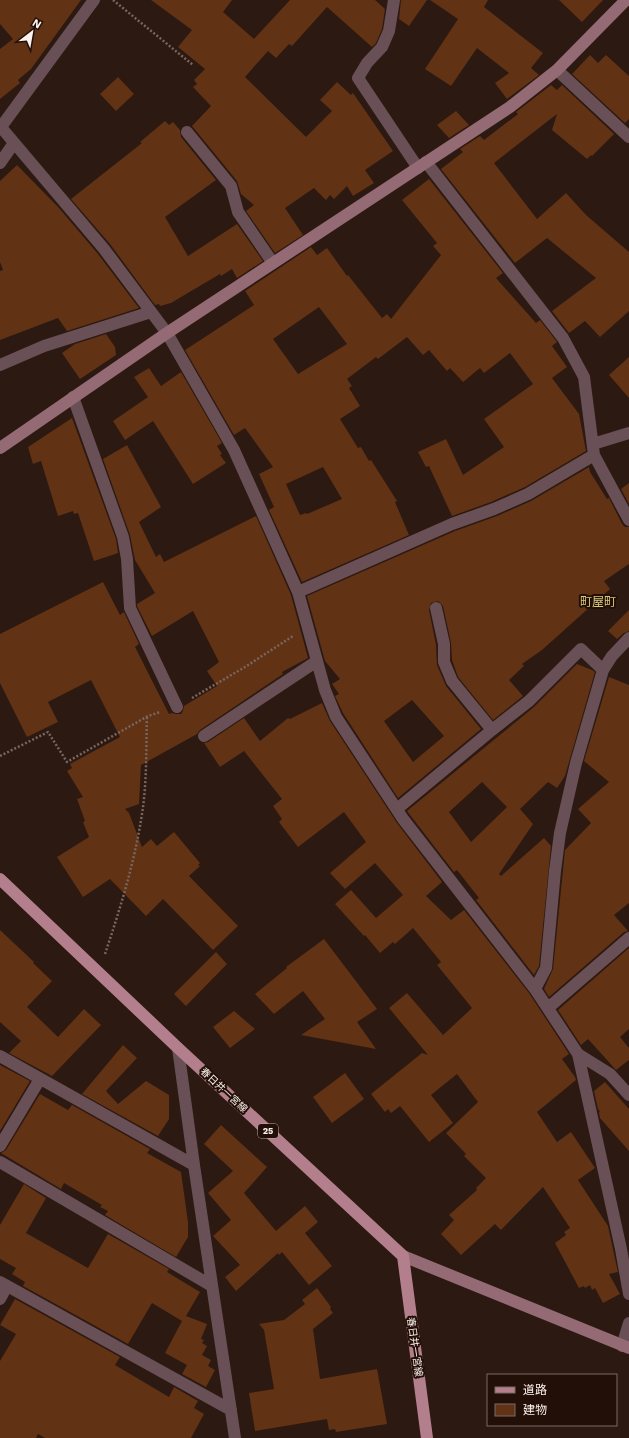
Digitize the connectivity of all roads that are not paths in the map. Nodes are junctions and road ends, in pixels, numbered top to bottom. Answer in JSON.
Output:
{"nodes":[{"id":1,"x":94,"y":0,"type":"edge"},
{"id":2,"x":394,"y":0,"type":"edge"},
{"id":3,"x":626,"y":5,"type":"edge"},
{"id":4,"x":557,"y":70,"type":"junction"},
{"id":5,"x":0,"y":126,"type":"edge"},
{"id":6,"x":187,"y":132,"type":"dead end"},
{"id":7,"x":629,"y":137,"type":"edge"},
{"id":8,"x":14,"y":143,"type":"junction"},
{"id":9,"x":0,"y":163,"type":"edge"},
{"id":10,"x":422,"y":165,"type":"junction"},
{"id":11,"x":273,"y":263,"type":"junction"},
{"id":12,"x":151,"y":312,"type":"junction"},
{"id":13,"x":167,"y":333,"type":"junction"},
{"id":14,"x":0,"y":365,"type":"edge"},
{"id":15,"x":73,"y":397,"type":"junction"},
{"id":16,"x":629,"y":433,"type":"edge"},
{"id":17,"x":0,"y":448,"type":"edge"},
{"id":18,"x":594,"y":449,"type":"junction"},
{"id":19,"x":629,"y":520,"type":"edge"},
{"id":20,"x":298,"y":592,"type":"junction"},
{"id":21,"x":436,"y":608,"type":"dead end"},
{"id":22,"x":629,"y":638,"type":"edge"},
{"id":23,"x":317,"y":661,"type":"junction"},
{"id":24,"x":603,"y":670,"type":"junction"},
{"id":25,"x":177,"y":707,"type":"road end"},
{"id":26,"x":492,"y":730,"type":"junction"},
{"id":27,"x":204,"y":736,"type":"dead end"},
{"id":28,"x":397,"y":809,"type":"junction"},
{"id":29,"x":0,"y":878,"type":"edge"},
{"id":30,"x":629,"y":938,"type":"edge"},
{"id":31,"x":535,"y":989,"type":"junction"},
{"id":32,"x":548,"y":1008,"type":"junction"},
{"id":33,"x":178,"y":1048,"type":"junction"},
{"id":34,"x":578,"y":1054,"type":"junction"},
{"id":35,"x":0,"y":1056,"type":"edge"},
{"id":36,"x":40,"y":1079,"type":"junction"},
{"id":37,"x":629,"y":1095,"type":"edge"},
{"id":38,"x":0,"y":1146,"type":"edge"},
{"id":39,"x":0,"y":1162,"type":"edge"},
{"id":40,"x":194,"y":1165,"type":"junction"},
{"id":41,"x":403,"y":1256,"type":"junction"},
{"id":42,"x":3,"y":1284,"type":"edge"},
{"id":43,"x":212,"y":1286,"type":"junction"},
{"id":44,"x":629,"y":1294,"type":"edge"},
{"id":45,"x":0,"y":1299,"type":"edge"},
{"id":46,"x":629,"y":1323,"type":"edge"},
{"id":47,"x":625,"y":1347,"type":"edge"},
{"id":48,"x":231,"y":1410,"type":"junction"},
{"id":49,"x":235,"y":1438,"type":"edge"},
{"id":50,"x":427,"y":1438,"type":"edge"}],
"edges":[{"from":1,"to":5,"type":"street"},
{"from":2,"to":10,"type":"street"},
{"from":3,"to":4,"type":"street"},
{"from":4,"to":7,"type":"street"},
{"from":4,"to":10,"type":"street"},
{"from":5,"to":8,"type":"street"},
{"from":6,"to":11,"type":"street"},
{"from":8,"to":9,"type":"street"},
{"from":8,"to":12,"type":"street"},
{"from":10,"to":11,"type":"street"},
{"from":10,"to":18,"type":"street"},
{"from":11,"to":13,"type":"street"},
{"from":12,"to":13,"type":"street"},
{"from":12,"to":14,"type":"street"},
{"from":13,"to":15,"type":"street"},
{"from":13,"to":20,"type":"street"},
{"from":15,"to":17,"type":"street"},
{"from":15,"to":25,"type":"street"},
{"from":16,"to":18,"type":"street"},
{"from":18,"to":19,"type":"street"},
{"from":18,"to":20,"type":"street"},
{"from":20,"to":23,"type":"street"},
{"from":21,"to":26,"type":"street"},
{"from":22,"to":24,"type":"street"},
{"from":23,"to":27,"type":"street"},
{"from":23,"to":28,"type":"street"},
{"from":24,"to":26,"type":"street"},
{"from":24,"to":31,"type":"street"},
{"from":26,"to":28,"type":"street"},
{"from":28,"to":31,"type":"street"},
{"from":29,"to":33,"type":"main road","name":"春日井一宮線","number":"25"},
{"from":30,"to":32,"type":"street"},
{"from":31,"to":32,"type":"street"},
{"from":32,"to":34,"type":"street"},
{"from":33,"to":40,"type":"street"},
{"from":33,"to":41,"type":"main road","name":"春日井一宮線","number":"25"},
{"from":34,"to":37,"type":"street"},
{"from":34,"to":44,"type":"street"},
{"from":35,"to":36,"type":"street"},
{"from":36,"to":38,"type":"street"},
{"from":36,"to":40,"type":"street"},
{"from":39,"to":43,"type":"street"},
{"from":40,"to":43,"type":"street"},
{"from":41,"to":47,"type":"street"},
{"from":41,"to":50,"type":"main road","name":"春日井一宮線"},
{"from":42,"to":45,"type":"street"},
{"from":42,"to":48,"type":"street"},
{"from":43,"to":48,"type":"street"},
{"from":46,"to":47,"type":"street"},
{"from":48,"to":49,"type":"street"}]}
